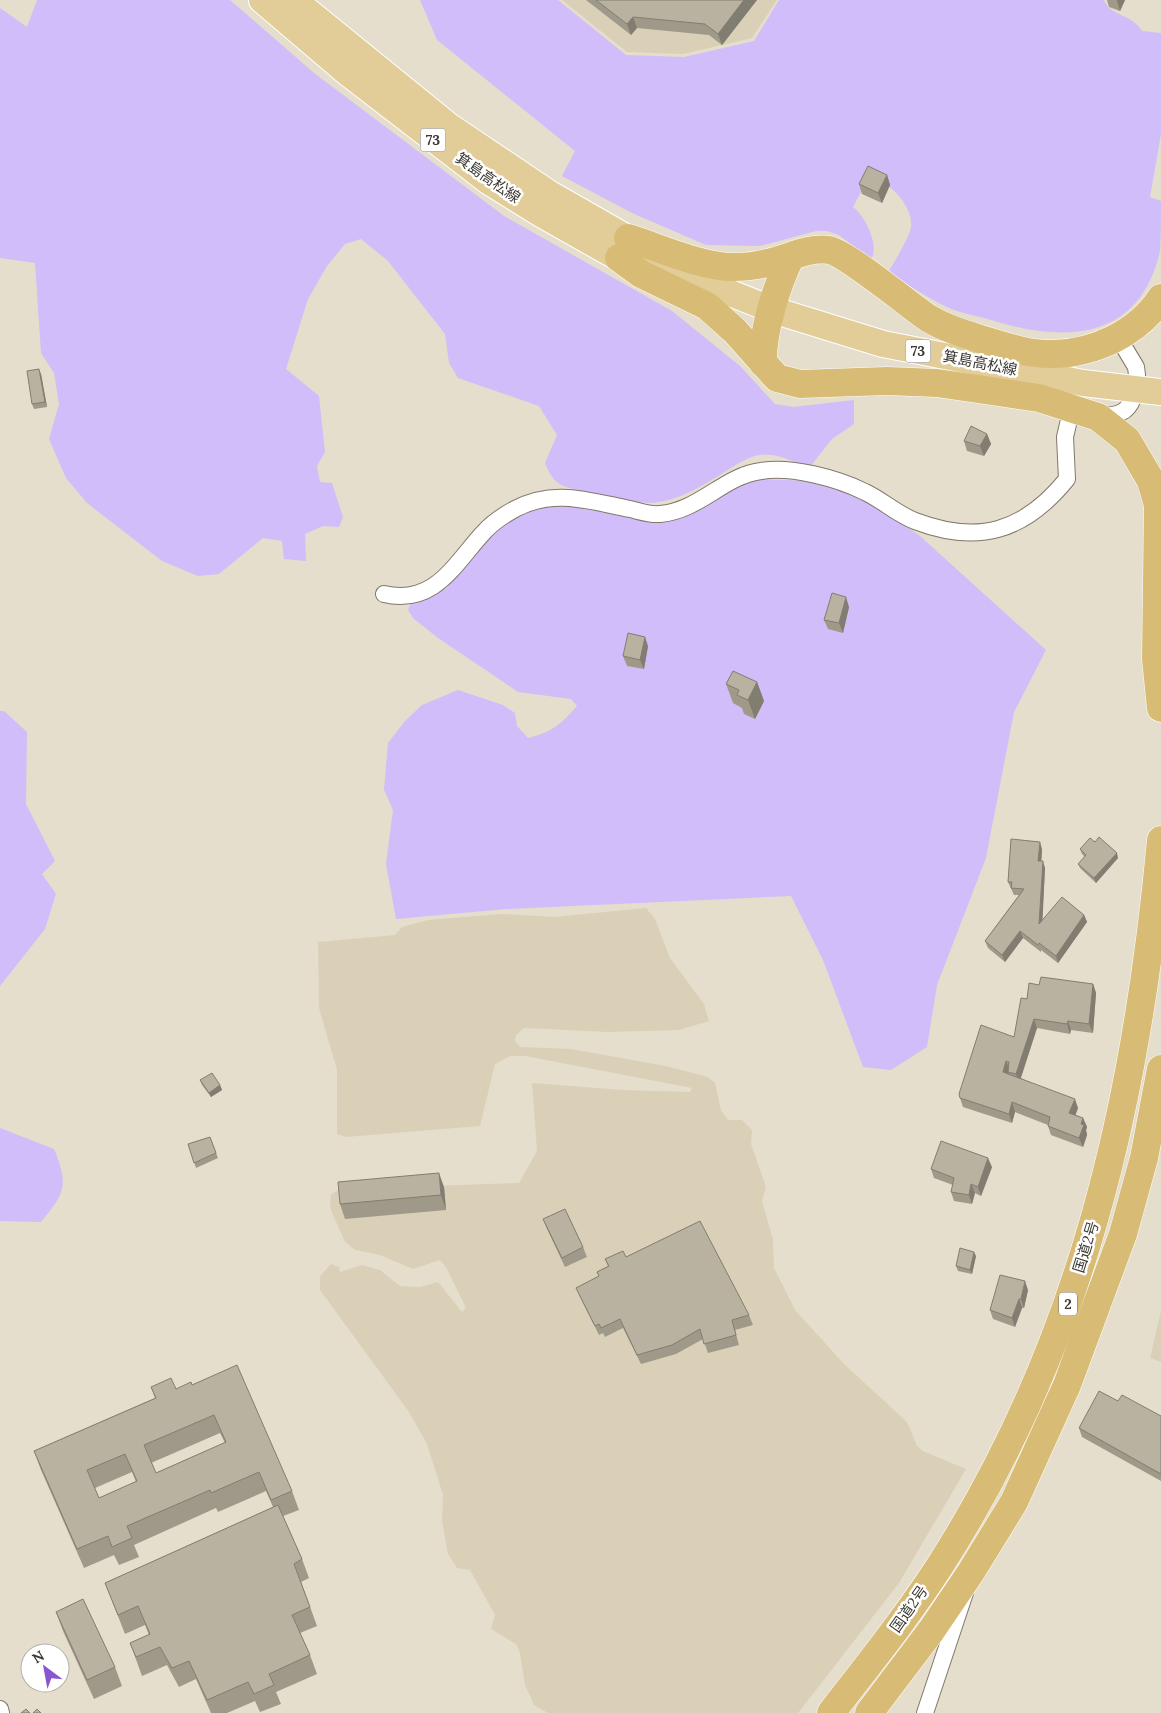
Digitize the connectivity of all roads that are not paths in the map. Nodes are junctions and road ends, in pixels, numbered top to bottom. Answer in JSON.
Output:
{"nodes":[{"id":1,"x":262,"y":0,"type":"edge"},
{"id":2,"x":294,"y":0,"type":"edge"},
{"id":3,"x":623,"y":248,"type":"junction"},
{"id":4,"x":791,"y":256,"type":"junction"},
{"id":5,"x":1161,"y":298,"type":"edge"},
{"id":6,"x":773,"y":310,"type":"junction"},
{"id":7,"x":1118,"y":337,"type":"junction"},
{"id":8,"x":763,"y":363,"type":"junction"},
{"id":9,"x":1146,"y":389,"type":"edge"},
{"id":10,"x":1072,"y":407,"type":"junction"},
{"id":11,"x":1098,"y":416,"type":"junction"},
{"id":12,"x":384,"y":594,"type":"dead end"},
{"id":13,"x":1161,"y":708,"type":"edge"},
{"id":14,"x":1161,"y":840,"type":"edge"},
{"id":15,"x":1161,"y":1069,"type":"edge"},
{"id":16,"x":1161,"y":1154,"type":"edge"},
{"id":17,"x":1123,"y":1234,"type":"junction"},
{"id":18,"x":971,"y":1572,"type":"junction"},
{"id":19,"x":0,"y":1709,"type":"edge"},
{"id":20,"x":1,"y":1713,"type":"edge"},
{"id":21,"x":831,"y":1713,"type":"edge"},
{"id":22,"x":869,"y":1713,"type":"edge"},
{"id":23,"x":925,"y":1713,"type":"edge"}],
"edges":[{"from":1,"to":3,"type":"main road","name":"箕島高松線","number":"73"},
{"from":2,"to":3,"type":"main road","name":"箕島高松線","number":"73"},
{"from":3,"to":4,"type":"highway"},
{"from":3,"to":6,"type":"main road","name":"箕島高松線","number":"73"},
{"from":3,"to":8,"type":"highway"},
{"from":4,"to":6,"type":"highway"},
{"from":4,"to":7,"type":"highway"},
{"from":5,"to":7,"type":"highway"},
{"from":6,"to":8,"type":"highway"},
{"from":6,"to":9,"type":"main road","name":"箕島高松線","number":"73"},
{"from":7,"to":9,"type":"street"},
{"from":8,"to":10,"type":"highway"},
{"from":9,"to":11,"type":"street"},
{"from":10,"to":11,"type":"highway"},
{"from":10,"to":12,"type":"street"},
{"from":11,"to":13,"type":"highway"},
{"from":14,"to":21,"type":"highway","name":"国道2号","number":"2"},
{"from":15,"to":17,"type":"highway","name":"国道2号","number":"2"},
{"from":16,"to":17,"type":"highway"},
{"from":17,"to":18,"type":"highway","name":"国道2号","number":"2"},
{"from":18,"to":22,"type":"highway","name":"国道2号","number":"2"},
{"from":18,"to":23,"type":"street"},
{"from":19,"to":20,"type":"street"}]}
